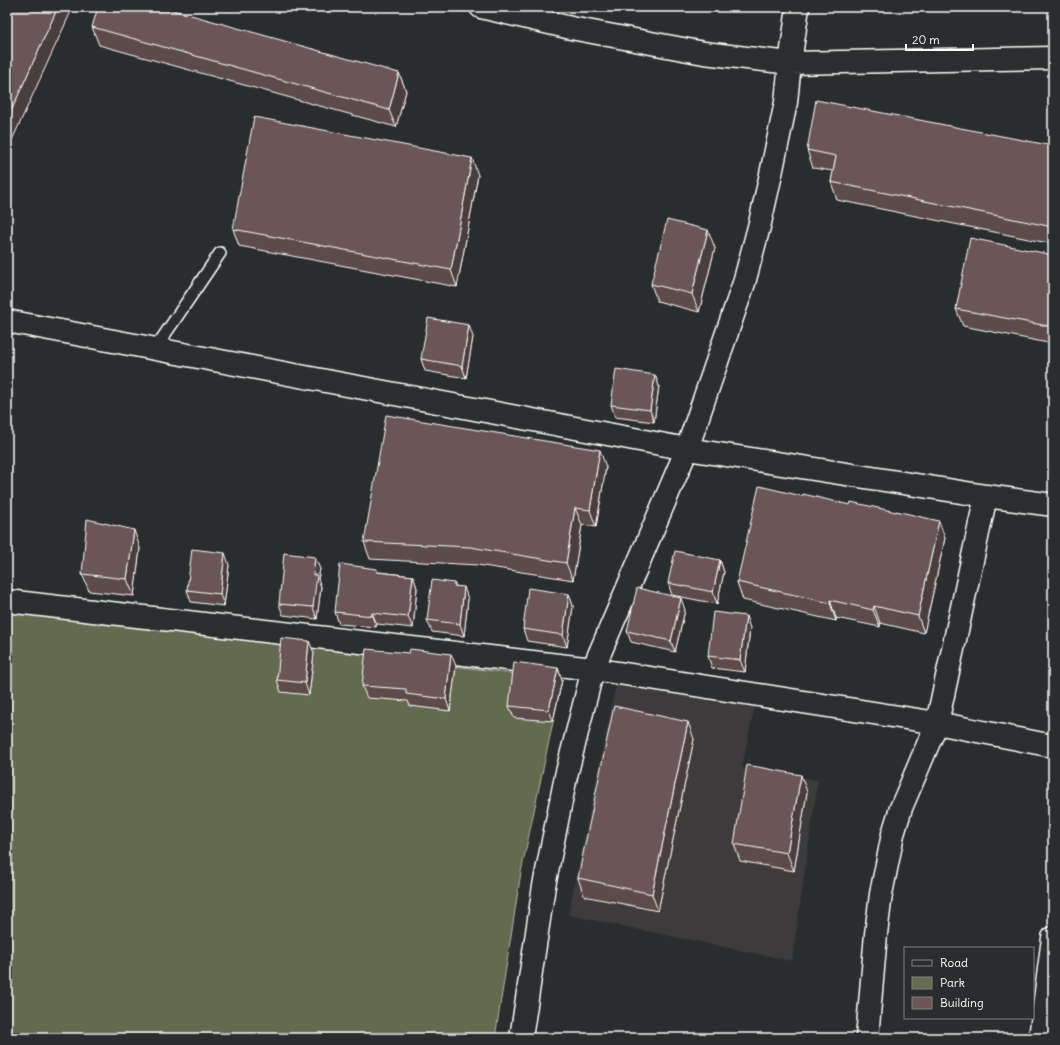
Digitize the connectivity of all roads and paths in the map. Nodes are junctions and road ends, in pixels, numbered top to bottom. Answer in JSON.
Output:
{"nodes":[{"id":1,"x":481,"y":7,"type":"edge"},
{"id":2,"x":798,"y":7,"type":"edge"},
{"id":3,"x":1053,"y":58,"type":"edge"},
{"id":4,"x":790,"y":63,"type":"junction"},
{"id":5,"x":220,"y":253,"type":"dead end"},
{"id":6,"x":7,"y":321,"type":"edge"},
{"id":7,"x":155,"y":349,"type":"junction"},
{"id":8,"x":687,"y":449,"type":"junction"},
{"id":9,"x":986,"y":496,"type":"junction"},
{"id":10,"x":1053,"y":505,"type":"edge"},
{"id":11,"x":7,"y":601,"type":"edge"},
{"id":12,"x":593,"y":669,"type":"junction"},
{"id":13,"x":937,"y":723,"type":"junction"},
{"id":14,"x":1053,"y":746,"type":"edge"},
{"id":15,"x":1053,"y":938,"type":"edge"},
{"id":16,"x":521,"y":1038,"type":"edge"},
{"id":17,"x":867,"y":1038,"type":"edge"},
{"id":18,"x":1040,"y":1038,"type":"edge"}],
"edges":[{"from":1,"to":4,"type":"street"},
{"from":2,"to":4,"type":"street"},
{"from":3,"to":4,"type":"street"},
{"from":4,"to":8,"type":"street"},
{"from":5,"to":7,"type":"lane"},
{"from":6,"to":7,"type":"street"},
{"from":7,"to":8,"type":"street"},
{"from":8,"to":9,"type":"street"},
{"from":8,"to":12,"type":"street"},
{"from":9,"to":10,"type":"street"},
{"from":9,"to":13,"type":"street"},
{"from":11,"to":12,"type":"street"},
{"from":12,"to":13,"type":"street"},
{"from":12,"to":16,"type":"street"},
{"from":13,"to":14,"type":"street"},
{"from":13,"to":17,"type":"street"},
{"from":15,"to":18,"type":"street"}]}
